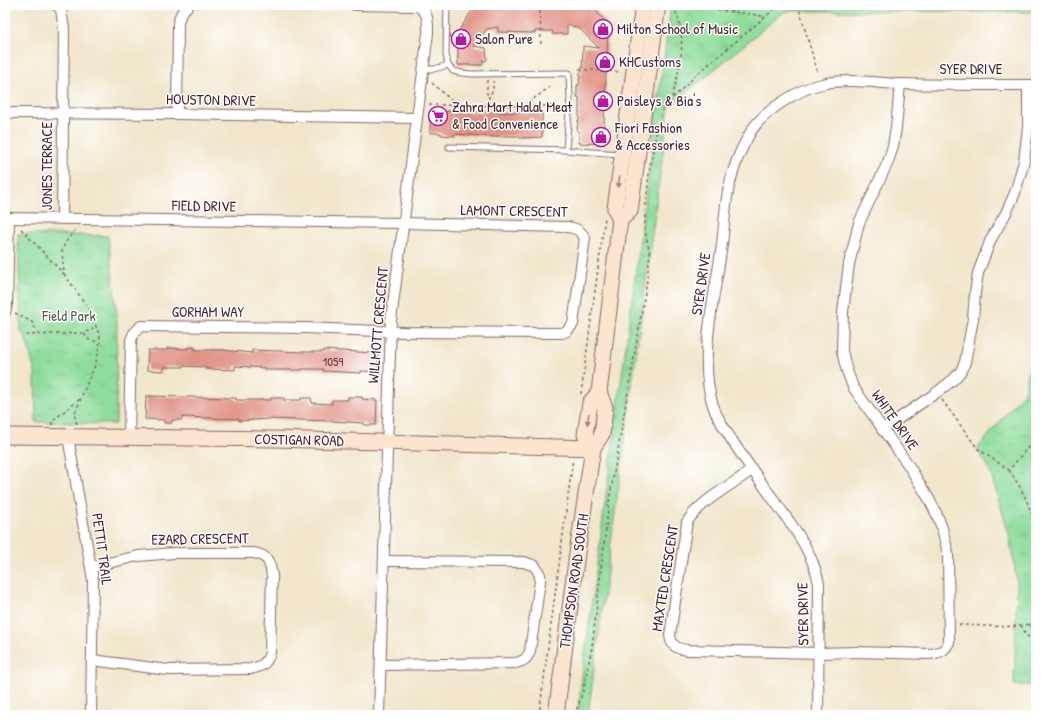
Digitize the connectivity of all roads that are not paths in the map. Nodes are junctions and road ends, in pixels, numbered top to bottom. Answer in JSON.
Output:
{"nodes":[{"id":1,"x":56,"y":5,"type":"edge"},
{"id":2,"x":189,"y":5,"type":"edge"},
{"id":3,"x":355,"y":5,"type":"edge"},
{"id":4,"x":447,"y":5,"type":"edge"},
{"id":5,"x":643,"y":5,"type":"edge"},
{"id":6,"x":658,"y":5,"type":"edge"},
{"id":7,"x":448,"y":65,"type":"junction"},
{"id":8,"x":423,"y":69,"type":"junction"},
{"id":9,"x":900,"y":84,"type":"junction"},
{"id":10,"x":1032,"y":85,"type":"edge"},
{"id":11,"x":5,"y":113,"type":"edge"},
{"id":12,"x":62,"y":114,"type":"junction"},
{"id":13,"x":177,"y":114,"type":"junction"},
{"id":14,"x":416,"y":118,"type":"junction"},
{"id":15,"x":449,"y":147,"type":"dead end"},
{"id":16,"x":566,"y":150,"type":"junction"},
{"id":17,"x":630,"y":155,"type":"junction"},
{"id":18,"x":7,"y":218,"type":"edge"},
{"id":19,"x":62,"y":219,"type":"junction"},
{"id":20,"x":404,"y":223,"type":"junction"},
{"id":21,"x":9,"y":312,"type":"edge"},
{"id":22,"x":390,"y":331,"type":"junction"},
{"id":23,"x":882,"y":430,"type":"junction"},
{"id":24,"x":5,"y":436,"type":"edge"},
{"id":25,"x":68,"y":437,"type":"junction"},
{"id":26,"x":128,"y":438,"type":"junction"},
{"id":27,"x":387,"y":443,"type":"junction"},
{"id":28,"x":593,"y":448,"type":"junction"},
{"id":29,"x":752,"y":470,"type":"junction"},
{"id":30,"x":384,"y":561,"type":"junction"},
{"id":31,"x":91,"y":567,"type":"junction"},
{"id":32,"x":819,"y":653,"type":"junction"},
{"id":33,"x":92,"y":660,"type":"junction"},
{"id":34,"x":381,"y":665,"type":"junction"},
{"id":35,"x":91,"y":715,"type":"edge"},
{"id":36,"x":379,"y":715,"type":"edge"},
{"id":37,"x":556,"y":715,"type":"edge"},
{"id":38,"x":818,"y":715,"type":"edge"}],
"edges":[{"from":1,"to":12,"type":"street","name":"JONES TERRACE"},
{"from":2,"to":13,"type":"street"},
{"from":3,"to":8,"type":"street","name":"WILLMOTT CRESCENT"},
{"from":4,"to":7,"type":"lane"},
{"from":5,"to":17,"type":"main road"},
{"from":6,"to":17,"type":"main road"},
{"from":7,"to":8,"type":"lane"},
{"from":7,"to":16,"type":"lane"},
{"from":8,"to":14,"type":"street","name":"WILLMOTT CRESCENT"},
{"from":9,"to":10,"type":"street","name":"SYER DRIVE"},
{"from":9,"to":23,"type":"street","name":"WHITE DRIVE"},
{"from":9,"to":29,"type":"street","name":"SYER DRIVE"},
{"from":10,"to":23,"type":"street"},
{"from":11,"to":12,"type":"street","name":"HOUSTON DRIVE"},
{"from":12,"to":13,"type":"street","name":"HOUSTON DRIVE"},
{"from":12,"to":19,"type":"street","name":"JONES TERRACE"},
{"from":13,"to":14,"type":"street","name":"HOUSTON DRIVE"},
{"from":14,"to":20,"type":"street","name":"WILLMOTT CRESCENT"},
{"from":15,"to":16,"type":"lane"},
{"from":16,"to":17,"type":"lane"},
{"from":17,"to":28,"type":"main road"},
{"from":18,"to":19,"type":"street","name":"FIELD DRIVE"},
{"from":18,"to":21,"type":"street"},
{"from":19,"to":20,"type":"street","name":"FIELD DRIVE"},
{"from":20,"to":22,"type":"street","name":"WILLMOTT CRESCENT"},
{"from":20,"to":22,"type":"street","name":"LAMONT CRESCENT"},
{"from":22,"to":26,"type":"street","name":"GORHAM WAY"},
{"from":22,"to":27,"type":"street","name":"WILLMOTT CRESCENT"},
{"from":23,"to":32,"type":"street","name":"WHITE DRIVE"},
{"from":24,"to":25,"type":"main road","name":"COSTIGAN ROAD"},
{"from":25,"to":26,"type":"main road","name":"COSTIGAN ROAD"},
{"from":25,"to":31,"type":"street","name":"PETTIT TRAIL"},
{"from":26,"to":27,"type":"main road","name":"COSTIGAN ROAD"},
{"from":27,"to":28,"type":"main road","name":"COSTIGAN ROAD"},
{"from":27,"to":30,"type":"street","name":"WILLMOTT CRESCENT"},
{"from":28,"to":37,"type":"main road","name":"THOMPSON ROAD SOUTH"},
{"from":29,"to":32,"type":"street","name":"SYER DRIVE"},
{"from":29,"to":32,"type":"street","name":"MAXTED CRESCENT"},
{"from":30,"to":34,"type":"street","name":"WILLMOTT CRESCENT"},
{"from":30,"to":34,"type":"street"},
{"from":31,"to":33,"type":"street","name":"PETTIT TRAIL"},
{"from":31,"to":33,"type":"street","name":"EZARD CRESCENT"},
{"from":32,"to":38,"type":"street","name":"SYER DRIVE"},
{"from":33,"to":35,"type":"street","name":"PETTIT TRAIL"},
{"from":34,"to":36,"type":"street","name":"WILLMOTT CRESCENT"}]}
